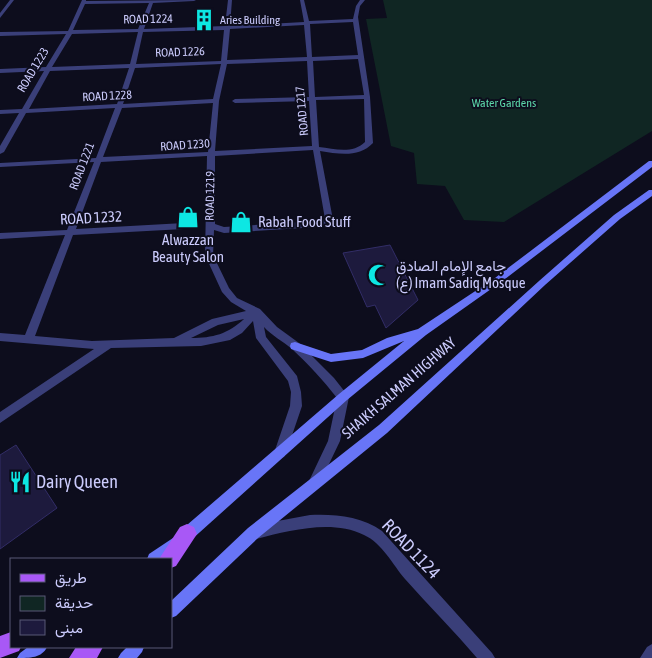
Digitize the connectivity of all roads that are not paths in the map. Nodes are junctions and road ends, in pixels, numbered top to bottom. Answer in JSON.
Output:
{"nodes":[{"id":1,"x":12,"y":0,"type":"edge"},
{"id":2,"x":194,"y":0,"type":"edge"},
{"id":3,"x":230,"y":0,"type":"edge"},
{"id":4,"x":302,"y":0,"type":"edge"},
{"id":5,"x":363,"y":0,"type":"edge"},
{"id":6,"x":152,"y":1,"type":"edge"},
{"id":7,"x":83,"y":2,"type":"edge"},
{"id":8,"x":0,"y":6,"type":"edge"},
{"id":9,"x":7,"y":6,"type":"junction"},
{"id":10,"x":0,"y":16,"type":"edge"},
{"id":11,"x":356,"y":20,"type":"junction"},
{"id":12,"x":307,"y":24,"type":"junction"},
{"id":13,"x":228,"y":28,"type":"junction"},
{"id":14,"x":141,"y":29,"type":"junction"},
{"id":15,"x":70,"y":32,"type":"junction"},
{"id":16,"x":0,"y":34,"type":"edge"},
{"id":17,"x":361,"y":57,"type":"junction"},
{"id":18,"x":310,"y":59,"type":"junction"},
{"id":19,"x":224,"y":62,"type":"junction"},
{"id":20,"x":133,"y":65,"type":"junction"},
{"id":21,"x":47,"y":68,"type":"junction"},
{"id":22,"x":0,"y":70,"type":"edge"},
{"id":23,"x":367,"y":97,"type":"junction"},
{"id":24,"x":312,"y":98,"type":"junction"},
{"id":25,"x":216,"y":101,"type":"junction"},
{"id":26,"x":235,"y":101,"type":"dead end"},
{"id":27,"x":119,"y":107,"type":"junction"},
{"id":28,"x":22,"y":111,"type":"junction"},
{"id":29,"x":0,"y":112,"type":"edge"},
{"id":30,"x":316,"y":148,"type":"junction"},
{"id":31,"x":0,"y":152,"type":"edge"},
{"id":32,"x":210,"y":155,"type":"junction"},
{"id":33,"x":97,"y":161,"type":"junction"},
{"id":34,"x":652,"y":163,"type":"edge"},
{"id":35,"x":0,"y":165,"type":"edge"},
{"id":36,"x":652,"y":192,"type":"edge"},
{"id":37,"x":210,"y":222,"type":"junction"},
{"id":38,"x":184,"y":226,"type":"dead end"},
{"id":39,"x":70,"y":233,"type":"junction"},
{"id":40,"x":0,"y":236,"type":"edge"},
{"id":41,"x":257,"y":312,"type":"junction"},
{"id":42,"x":422,"y":332,"type":"junction"},
{"id":43,"x":0,"y":337,"type":"edge"},
{"id":44,"x":29,"y":338,"type":"junction"},
{"id":45,"x":174,"y":342,"type":"junction"},
{"id":46,"x":108,"y":344,"type":"junction"},
{"id":47,"x":295,"y":346,"type":"junction"},
{"id":48,"x":343,"y":397,"type":"junction"},
{"id":49,"x":0,"y":418,"type":"edge"},
{"id":50,"x":280,"y":453,"type":"junction"},
{"id":51,"x":315,"y":481,"type":"junction"},
{"id":52,"x":253,"y":532,"type":"junction"},
{"id":53,"x":187,"y":534,"type":"junction"},
{"id":54,"x":155,"y":558,"type":"edge"},
{"id":55,"x":170,"y":558,"type":"edge"},
{"id":56,"x":172,"y":610,"type":"edge"},
{"id":57,"x":39,"y":648,"type":"edge"},
{"id":58,"x":91,"y":648,"type":"edge"},
{"id":59,"x":136,"y":648,"type":"edge"},
{"id":60,"x":652,"y":652,"type":"edge"},
{"id":61,"x":25,"y":658,"type":"edge"},
{"id":62,"x":80,"y":658,"type":"edge"},
{"id":63,"x":126,"y":658,"type":"edge"},
{"id":64,"x":486,"y":658,"type":"edge"},
{"id":65,"x":648,"y":658,"type":"edge"}],
"edges":[{"from":1,"to":9,"type":"street"},
{"from":2,"to":6,"type":"street"},
{"from":3,"to":13,"type":"street","name":"ROAD 1219"},
{"from":4,"to":12,"type":"street","name":"ROAD 1217"},
{"from":5,"to":11,"type":"street"},
{"from":6,"to":7,"type":"street"},
{"from":6,"to":14,"type":"street","name":"ROAD 1221"},
{"from":7,"to":15,"type":"street","name":"ROAD 1223"},
{"from":8,"to":9,"type":"street"},
{"from":9,"to":10,"type":"street"},
{"from":11,"to":12,"type":"street","name":"ROAD 1224"},
{"from":11,"to":17,"type":"street"},
{"from":12,"to":13,"type":"street","name":"ROAD 1224"},
{"from":12,"to":18,"type":"street","name":"ROAD 1217"},
{"from":13,"to":14,"type":"street","name":"ROAD 1224"},
{"from":13,"to":19,"type":"street","name":"ROAD 1219"},
{"from":14,"to":15,"type":"street","name":"ROAD 1224"},
{"from":14,"to":20,"type":"street","name":"ROAD 1221"},
{"from":15,"to":16,"type":"street","name":"ROAD 1224"},
{"from":15,"to":21,"type":"street","name":"ROAD 1223"},
{"from":17,"to":18,"type":"street","name":"ROAD 1226"},
{"from":17,"to":23,"type":"street"},
{"from":18,"to":19,"type":"street","name":"ROAD 1226"},
{"from":18,"to":24,"type":"street","name":"ROAD 1217"},
{"from":19,"to":20,"type":"street","name":"ROAD 1226"},
{"from":19,"to":25,"type":"street","name":"ROAD 1219"},
{"from":20,"to":21,"type":"street","name":"ROAD 1226"},
{"from":20,"to":27,"type":"street","name":"ROAD 1221"},
{"from":21,"to":22,"type":"street","name":"ROAD 1226"},
{"from":21,"to":28,"type":"street","name":"ROAD 1223"},
{"from":23,"to":24,"type":"street"},
{"from":23,"to":30,"type":"street","name":"ROAD 1230"},
{"from":24,"to":26,"type":"street"},
{"from":24,"to":30,"type":"street","name":"ROAD 1217"},
{"from":25,"to":27,"type":"street","name":"ROAD 1228"},
{"from":25,"to":32,"type":"street","name":"ROAD 1219"},
{"from":27,"to":28,"type":"street","name":"ROAD 1228"},
{"from":27,"to":33,"type":"street","name":"ROAD 1221"},
{"from":28,"to":29,"type":"street","name":"ROAD 1228"},
{"from":28,"to":31,"type":"street","name":"ROAD 1223"},
{"from":30,"to":32,"type":"street","name":"ROAD 1230"},
{"from":30,"to":37,"type":"street","name":"ROAD 1217"},
{"from":32,"to":33,"type":"street","name":"ROAD 1230"},
{"from":32,"to":37,"type":"street","name":"ROAD 1219"},
{"from":33,"to":35,"type":"street","name":"ROAD 1230"},
{"from":33,"to":39,"type":"street","name":"ROAD 1221"},
{"from":34,"to":42,"type":"main road","name":"SHAIKH SALMAN HIGHWAY"},
{"from":36,"to":51,"type":"main road","name":"SHAIKH SALMAN HIGHWAY"},
{"from":37,"to":41,"type":"street","name":"ROAD 1219"},
{"from":38,"to":39,"type":"street","name":"ROAD 1232"},
{"from":39,"to":40,"type":"street","name":"ROAD 1232"},
{"from":39,"to":44,"type":"street","name":"ROAD 1221"},
{"from":41,"to":45,"type":"street"},
{"from":41,"to":45,"type":"street"},
{"from":41,"to":47,"type":"street","name":"ROAD 1219"},
{"from":41,"to":50,"type":"street"},
{"from":42,"to":47,"type":"main road"},
{"from":42,"to":48,"type":"main road","name":"SHAIKH SALMAN HIGHWAY"},
{"from":43,"to":44,"type":"street"},
{"from":44,"to":46,"type":"street"},
{"from":45,"to":46,"type":"street"},
{"from":46,"to":49,"type":"street"},
{"from":47,"to":48,"type":"street","name":"ROAD 1219"},
{"from":48,"to":50,"type":"main road","name":"SHAIKH SALMAN HIGHWAY"},
{"from":48,"to":51,"type":"street"},
{"from":50,"to":53,"type":"main road","name":"SHAIKH SALMAN HIGHWAY"},
{"from":51,"to":52,"type":"main road","name":"SHAIKH SALMAN HIGHWAY"},
{"from":52,"to":56,"type":"main road","name":"SHAIKH SALMAN HIGHWAY"},
{"from":52,"to":64,"type":"street","name":"ROAD 1124"},
{"from":53,"to":54,"type":"main road","name":"SHAIKH SALMAN HIGHWAY"},
{"from":53,"to":55,"type":"main road"},
{"from":57,"to":61,"type":"main road"},
{"from":58,"to":62,"type":"main road"},
{"from":59,"to":63,"type":"main road"},
{"from":60,"to":65,"type":"street"}]}
